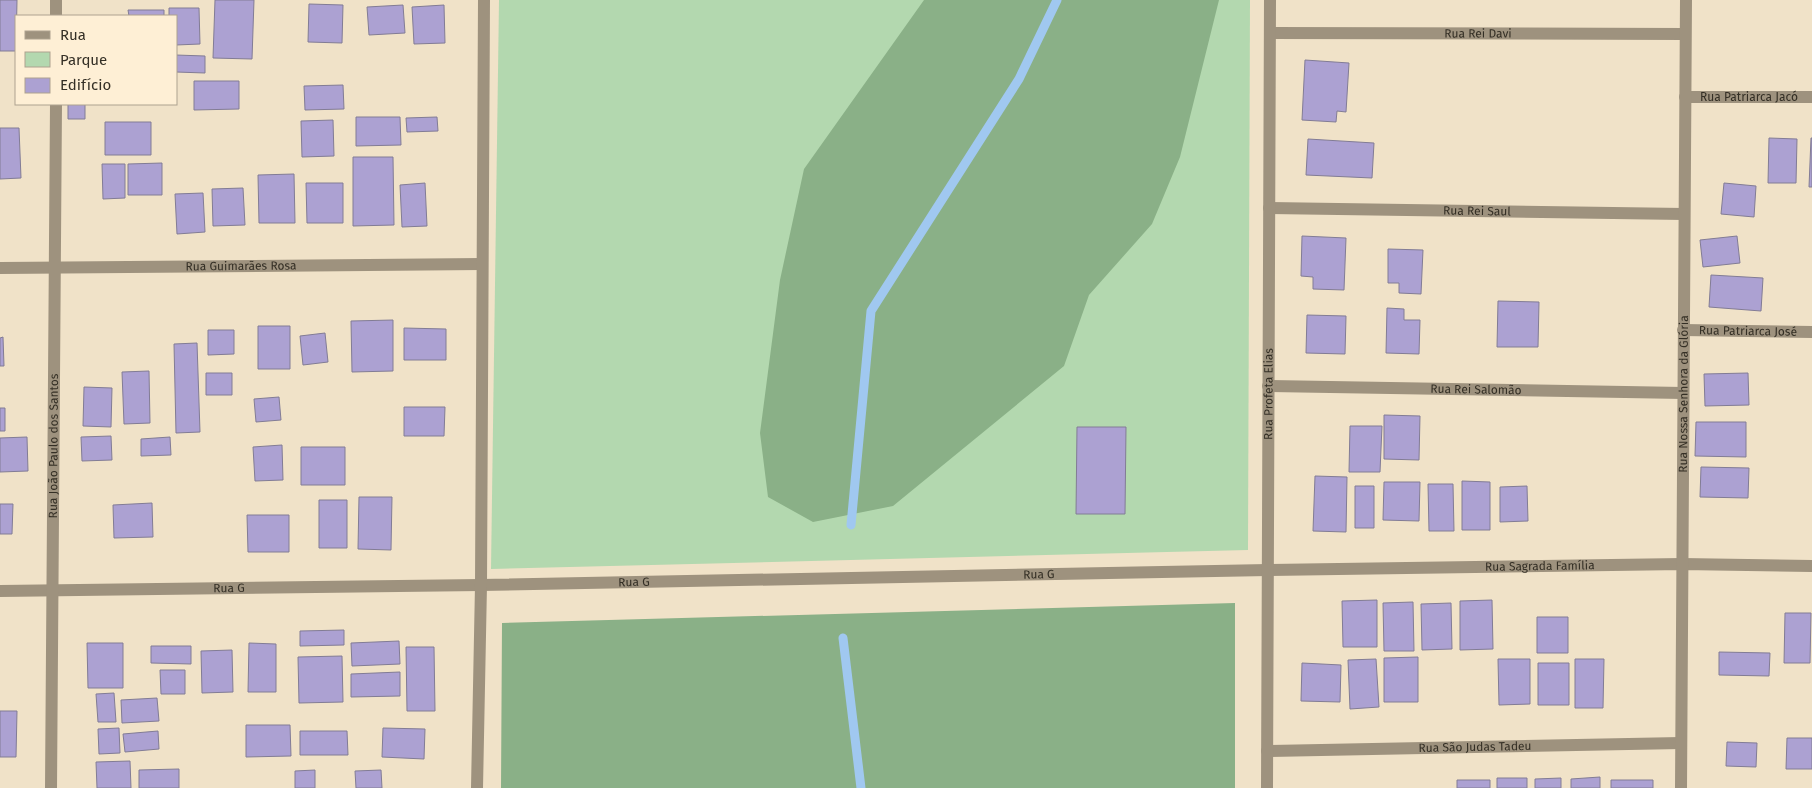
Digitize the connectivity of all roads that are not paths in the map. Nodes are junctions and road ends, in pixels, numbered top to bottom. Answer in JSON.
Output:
{"nodes":[{"id":1,"x":56,"y":0,"type":"edge"},
{"id":2,"x":484,"y":0,"type":"edge"},
{"id":3,"x":1270,"y":0,"type":"edge"},
{"id":4,"x":1686,"y":0,"type":"edge"},
{"id":5,"x":56,"y":15,"type":"edge"},
{"id":6,"x":1270,"y":33,"type":"junction"},
{"id":7,"x":1686,"y":34,"type":"junction"},
{"id":8,"x":1685,"y":97,"type":"junction"},
{"id":9,"x":1812,"y":98,"type":"edge"},
{"id":10,"x":56,"y":105,"type":"edge"},
{"id":11,"x":1269,"y":208,"type":"junction"},
{"id":12,"x":1684,"y":214,"type":"junction"},
{"id":13,"x":482,"y":264,"type":"junction"},
{"id":14,"x":0,"y":268,"type":"edge"},
{"id":15,"x":55,"y":268,"type":"junction"},
{"id":16,"x":1683,"y":330,"type":"junction"},
{"id":17,"x":1812,"y":332,"type":"edge"},
{"id":18,"x":1268,"y":386,"type":"junction"},
{"id":19,"x":1683,"y":392,"type":"junction"},
{"id":20,"x":1682,"y":564,"type":"junction"},
{"id":21,"x":1812,"y":566,"type":"edge"},
{"id":22,"x":1268,"y":570,"type":"junction"},
{"id":23,"x":481,"y":585,"type":"junction"},
{"id":24,"x":52,"y":590,"type":"junction"},
{"id":25,"x":0,"y":591,"type":"edge"},
{"id":26,"x":1681,"y":743,"type":"junction"},
{"id":27,"x":1267,"y":750,"type":"junction"},
{"id":28,"x":51,"y":788,"type":"edge"},
{"id":29,"x":477,"y":788,"type":"edge"},
{"id":30,"x":1267,"y":788,"type":"edge"},
{"id":31,"x":1681,"y":788,"type":"edge"}],
"edges":[{"from":1,"to":5,"type":"street"},
{"from":2,"to":13,"type":"street"},
{"from":3,"to":6,"type":"street","name":"Rua Profeta Elias"},
{"from":4,"to":7,"type":"street","name":"Rua Nossa Senhora da Glória"},
{"from":6,"to":7,"type":"street","name":"Rua Rei Davi"},
{"from":6,"to":11,"type":"street","name":"Rua Profeta Elias"},
{"from":7,"to":8,"type":"street","name":"Rua Nossa Senhora da Glória"},
{"from":8,"to":9,"type":"street","name":"Rua Patriarca Jacó"},
{"from":8,"to":12,"type":"street","name":"Rua Nossa Senhora da Glória"},
{"from":10,"to":15,"type":"street","name":"Rua João Paulo dos Santos"},
{"from":11,"to":12,"type":"street","name":"Rua Rei Saul"},
{"from":11,"to":18,"type":"street","name":"Rua Profeta Elias"},
{"from":12,"to":16,"type":"street","name":"Rua Nossa Senhora da Glória"},
{"from":13,"to":15,"type":"street","name":"Rua Guimarães Rosa"},
{"from":13,"to":23,"type":"street"},
{"from":14,"to":15,"type":"street","name":"Rua Guimarães Rosa"},
{"from":15,"to":24,"type":"street","name":"Rua João Paulo dos Santos"},
{"from":16,"to":17,"type":"street","name":"Rua Patriarca José"},
{"from":16,"to":19,"type":"street","name":"Rua Nossa Senhora da Glória"},
{"from":18,"to":19,"type":"street","name":"Rua Rei Salomão"},
{"from":18,"to":22,"type":"street","name":"Rua Profeta Elias"},
{"from":19,"to":20,"type":"street","name":"Rua Nossa Senhora da Glória"},
{"from":20,"to":21,"type":"street","name":"Rua Sagrada Família"},
{"from":20,"to":22,"type":"street","name":"Rua Sagrada Família"},
{"from":20,"to":26,"type":"street","name":"Rua Nossa Senhora da Glória"},
{"from":22,"to":23,"type":"street","name":"Rua G"},
{"from":22,"to":27,"type":"street","name":"Rua Profeta Elias"},
{"from":23,"to":24,"type":"street","name":"Rua G"},
{"from":23,"to":29,"type":"street"},
{"from":24,"to":25,"type":"street","name":"Rua G"},
{"from":24,"to":28,"type":"street","name":"Rua João Paulo dos Santos"},
{"from":26,"to":27,"type":"street","name":"Rua São Judas Tadeu"},
{"from":26,"to":31,"type":"street","name":"Rua Nossa Senhora da Glória"},
{"from":27,"to":30,"type":"street","name":"Rua Profeta Elias"}]}
